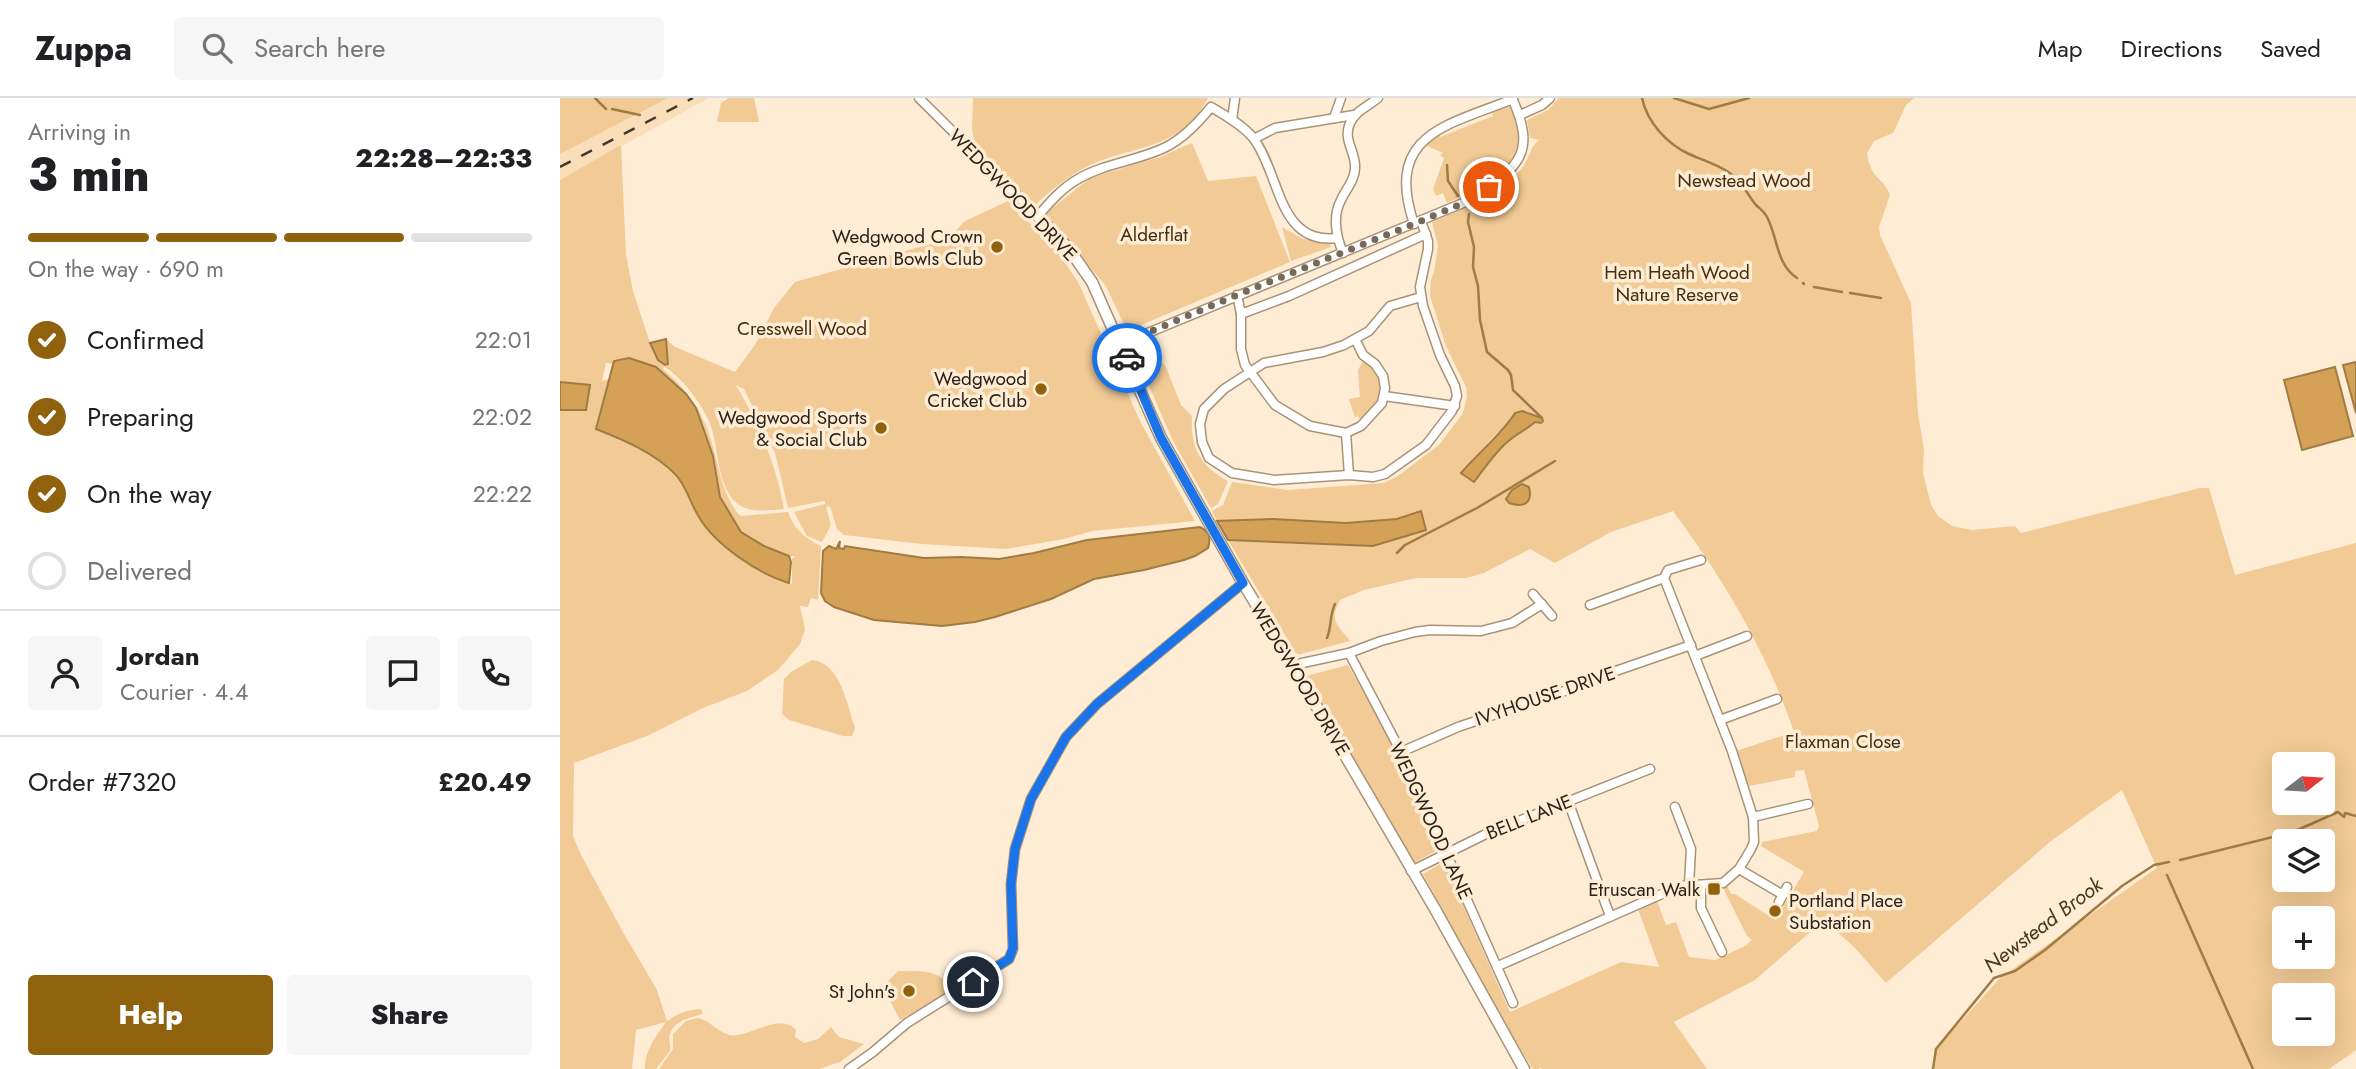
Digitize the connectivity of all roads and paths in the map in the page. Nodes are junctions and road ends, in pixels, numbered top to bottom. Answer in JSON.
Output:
{"nodes":[{"id":1,"x":919,"y":98,"type":"edge"},
{"id":2,"x":1235,"y":98,"type":"edge"},
{"id":3,"x":1341,"y":98,"type":"edge"},
{"id":4,"x":1378,"y":98,"type":"edge"},
{"id":5,"x":1550,"y":98,"type":"edge"},
{"id":6,"x":1512,"y":99,"type":"edge"},
{"id":7,"x":1354,"y":115,"type":"junction"},
{"id":8,"x":1520,"y":115,"type":"junction"},
{"id":9,"x":1334,"y":118,"type":"junction"},
{"id":10,"x":1232,"y":120,"type":"junction"},
{"id":11,"x":1254,"y":139,"type":"junction"},
{"id":12,"x":1038,"y":216,"type":"junction"},
{"id":13,"x":1417,"y":223,"type":"junction"},
{"id":14,"x":1426,"y":234,"type":"junction"},
{"id":15,"x":1337,"y":238,"type":"junction"},
{"id":16,"x":1343,"y":253,"type":"junction"},
{"id":17,"x":1237,"y":295,"type":"junction"},
{"id":18,"x":1421,"y":297,"type":"junction"},
{"id":19,"x":1241,"y":314,"type":"junction"},
{"id":20,"x":1355,"y":340,"type":"junction"},
{"id":21,"x":1121,"y":344,"type":"junction"},
{"id":22,"x":1250,"y":371,"type":"junction"},
{"id":23,"x":1384,"y":396,"type":"junction"},
{"id":24,"x":1455,"y":405,"type":"junction"},
{"id":25,"x":1346,"y":433,"type":"junction"},
{"id":26,"x":1349,"y":475,"type":"junction"},
{"id":27,"x":1701,"y":560,"type":"dead end"},
{"id":28,"x":1664,"y":578,"type":"junction"},
{"id":29,"x":1243,"y":583,"type":"junction"},
{"id":30,"x":1533,"y":593,"type":"dead end"},
{"id":31,"x":1542,"y":604,"type":"junction"},
{"id":32,"x":1590,"y":605,"type":"dead end"},
{"id":33,"x":1552,"y":616,"type":"dead end"},
{"id":34,"x":1747,"y":635,"type":"dead end"},
{"id":35,"x":1691,"y":645,"type":"junction"},
{"id":36,"x":1349,"y":653,"type":"junction"},
{"id":37,"x":1695,"y":656,"type":"junction"},
{"id":38,"x":1293,"y":665,"type":"junction"},
{"id":39,"x":1777,"y":700,"type":"dead end"},
{"id":40,"x":1720,"y":720,"type":"junction"},
{"id":41,"x":1401,"y":752,"type":"junction"},
{"id":42,"x":1650,"y":769,"type":"dead end"},
{"id":43,"x":1568,"y":801,"type":"junction"},
{"id":44,"x":1808,"y":805,"type":"dead end"},
{"id":45,"x":1675,"y":807,"type":"dead end"},
{"id":46,"x":1753,"y":817,"type":"junction"},
{"id":47,"x":1446,"y":853,"type":"junction"},
{"id":48,"x":1739,"y":869,"type":"junction"},
{"id":49,"x":1411,"y":871,"type":"junction"},
{"id":50,"x":1689,"y":884,"type":"junction"},
{"id":51,"x":1701,"y":886,"type":"junction"},
{"id":52,"x":1787,"y":887,"type":"dead end"},
{"id":53,"x":1610,"y":916,"type":"junction"},
{"id":54,"x":1719,"y":951,"type":"dead end"},
{"id":55,"x":1498,"y":966,"type":"junction"},
{"id":56,"x":1513,"y":1003,"type":"dead end"},
{"id":57,"x":849,"y":1069,"type":"edge"},
{"id":58,"x":1524,"y":1069,"type":"edge"}],
"edges":[{"from":1,"to":12,"type":"street","name":"WEDGWOOD DRIVE"},
{"from":2,"to":10,"type":"street"},
{"from":3,"to":9,"type":"street"},
{"from":4,"to":7,"type":"street"},
{"from":5,"to":8,"type":"street"},
{"from":6,"to":8,"type":"street"},
{"from":6,"to":13,"type":"street"},
{"from":7,"to":9,"type":"street"},
{"from":7,"to":15,"type":"street"},
{"from":8,"to":13,"type":"street"},
{"from":9,"to":11,"type":"street"},
{"from":10,"to":11,"type":"street"},
{"from":10,"to":12,"type":"street"},
{"from":11,"to":15,"type":"street"},
{"from":12,"to":21,"type":"street","name":"WEDGWOOD DRIVE"},
{"from":13,"to":14,"type":"street"},
{"from":13,"to":16,"type":"street"},
{"from":14,"to":18,"type":"street"},
{"from":14,"to":19,"type":"street"},
{"from":15,"to":16,"type":"street"},
{"from":16,"to":17,"type":"street"},
{"from":17,"to":19,"type":"street"},
{"from":17,"to":21,"type":"street"},
{"from":18,"to":20,"type":"street"},
{"from":18,"to":24,"type":"street"},
{"from":19,"to":22,"type":"street"},
{"from":20,"to":22,"type":"street"},
{"from":20,"to":23,"type":"street"},
{"from":21,"to":29,"type":"street","name":"WEDGWOOD DRIVE"},
{"from":22,"to":25,"type":"street"},
{"from":22,"to":26,"type":"street"},
{"from":23,"to":24,"type":"street"},
{"from":23,"to":25,"type":"street"},
{"from":24,"to":26,"type":"street"},
{"from":25,"to":26,"type":"street"},
{"from":27,"to":28,"type":"street"},
{"from":28,"to":32,"type":"street"},
{"from":28,"to":35,"type":"street"},
{"from":29,"to":38,"type":"street","name":"WEDGWOOD DRIVE"},
{"from":29,"to":57,"type":"street"},
{"from":30,"to":31,"type":"street"},
{"from":31,"to":33,"type":"street"},
{"from":31,"to":36,"type":"street"},
{"from":34,"to":37,"type":"street"},
{"from":35,"to":37,"type":"street"},
{"from":35,"to":41,"type":"street","name":"IVYHOUSE DRIVE"},
{"from":36,"to":38,"type":"street"},
{"from":36,"to":41,"type":"street","name":"WEDGWOOD LANE"},
{"from":37,"to":40,"type":"street"},
{"from":38,"to":49,"type":"street","name":"WEDGWOOD DRIVE"},
{"from":39,"to":40,"type":"street"},
{"from":40,"to":46,"type":"street"},
{"from":41,"to":47,"type":"street","name":"WEDGWOOD LANE"},
{"from":42,"to":43,"type":"street","name":"BELL LANE"},
{"from":43,"to":47,"type":"street","name":"BELL LANE"},
{"from":43,"to":53,"type":"street"},
{"from":44,"to":46,"type":"street"},
{"from":45,"to":50,"type":"street"},
{"from":46,"to":48,"type":"street"},
{"from":47,"to":49,"type":"street","name":"BELL LANE"},
{"from":47,"to":55,"type":"street","name":"WEDGWOOD LANE"},
{"from":48,"to":51,"type":"street"},
{"from":48,"to":52,"type":"street"},
{"from":49,"to":58,"type":"street","name":"WEDGWOOD DRIVE"},
{"from":50,"to":51,"type":"street"},
{"from":50,"to":53,"type":"street"},
{"from":51,"to":54,"type":"street"},
{"from":53,"to":55,"type":"street"},
{"from":55,"to":56,"type":"street","name":"WEDGWOOD LANE"}]}
